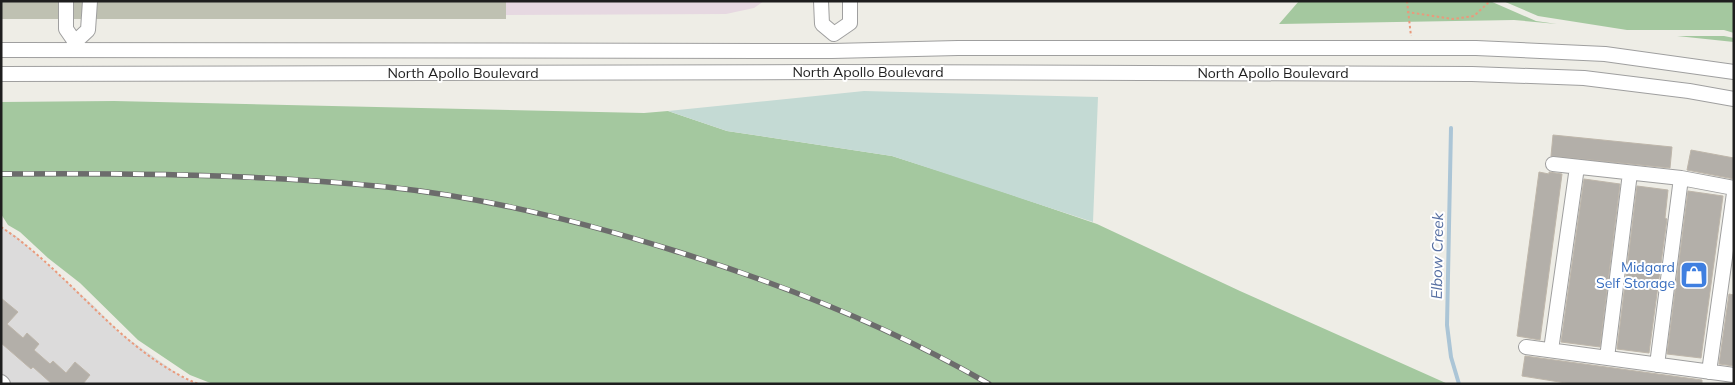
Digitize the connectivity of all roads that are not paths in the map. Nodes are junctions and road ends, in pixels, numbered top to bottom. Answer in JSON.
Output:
{"nodes":[{"id":1,"x":66,"y":1,"type":"edge"},
{"id":2,"x":90,"y":1,"type":"edge"},
{"id":3,"x":822,"y":1,"type":"edge"},
{"id":4,"x":850,"y":1,"type":"edge"},
{"id":5,"x":834,"y":34,"type":"junction"},
{"id":6,"x":74,"y":46,"type":"junction"},
{"id":7,"x":1,"y":50,"type":"edge"},
{"id":8,"x":832,"y":51,"type":"junction"},
{"id":9,"x":832,"y":72,"type":"junction"},
{"id":10,"x":1734,"y":72,"type":"edge"},
{"id":11,"x":1,"y":74,"type":"edge"},
{"id":12,"x":72,"y":74,"type":"junction"},
{"id":13,"x":1734,"y":99,"type":"edge"},
{"id":14,"x":1553,"y":164,"type":"dead end"},
{"id":15,"x":1576,"y":166,"type":"junction"},
{"id":16,"x":1630,"y":172,"type":"junction"},
{"id":17,"x":1681,"y":178,"type":"junction"},
{"id":18,"x":1734,"y":188,"type":"edge"},
{"id":19,"x":1734,"y":193,"type":"edge"},
{"id":20,"x":1526,"y":347,"type":"dead end"},
{"id":21,"x":1551,"y":350,"type":"junction"},
{"id":22,"x":1607,"y":358,"type":"junction"},
{"id":23,"x":1657,"y":364,"type":"junction"},
{"id":24,"x":1709,"y":372,"type":"junction"},
{"id":25,"x":1734,"y":375,"type":"edge"}],
"edges":[{"from":1,"to":6,"type":"street"},
{"from":2,"to":6,"type":"street"},
{"from":3,"to":5,"type":"street"},
{"from":4,"to":5,"type":"street"},
{"from":5,"to":8,"type":"street"},
{"from":6,"to":7,"type":"street","name":"North Apollo Boulevard"},
{"from":6,"to":8,"type":"street","name":"North Apollo Boulevard"},
{"from":6,"to":12,"type":"street"},
{"from":8,"to":9,"type":"street"},
{"from":8,"to":10,"type":"street","name":"North Apollo Boulevard"},
{"from":9,"to":12,"type":"street","name":"North Apollo Boulevard"},
{"from":9,"to":13,"type":"street","name":"North Apollo Boulevard"},
{"from":11,"to":12,"type":"street","name":"North Apollo Boulevard"},
{"from":14,"to":15,"type":"street"},
{"from":15,"to":16,"type":"street"},
{"from":15,"to":21,"type":"street"},
{"from":16,"to":17,"type":"street"},
{"from":16,"to":22,"type":"street"},
{"from":17,"to":18,"type":"street"},
{"from":17,"to":23,"type":"street"},
{"from":19,"to":24,"type":"street"},
{"from":20,"to":21,"type":"street"},
{"from":21,"to":22,"type":"street"},
{"from":22,"to":23,"type":"street"},
{"from":23,"to":24,"type":"street"},
{"from":24,"to":25,"type":"street"}]}
